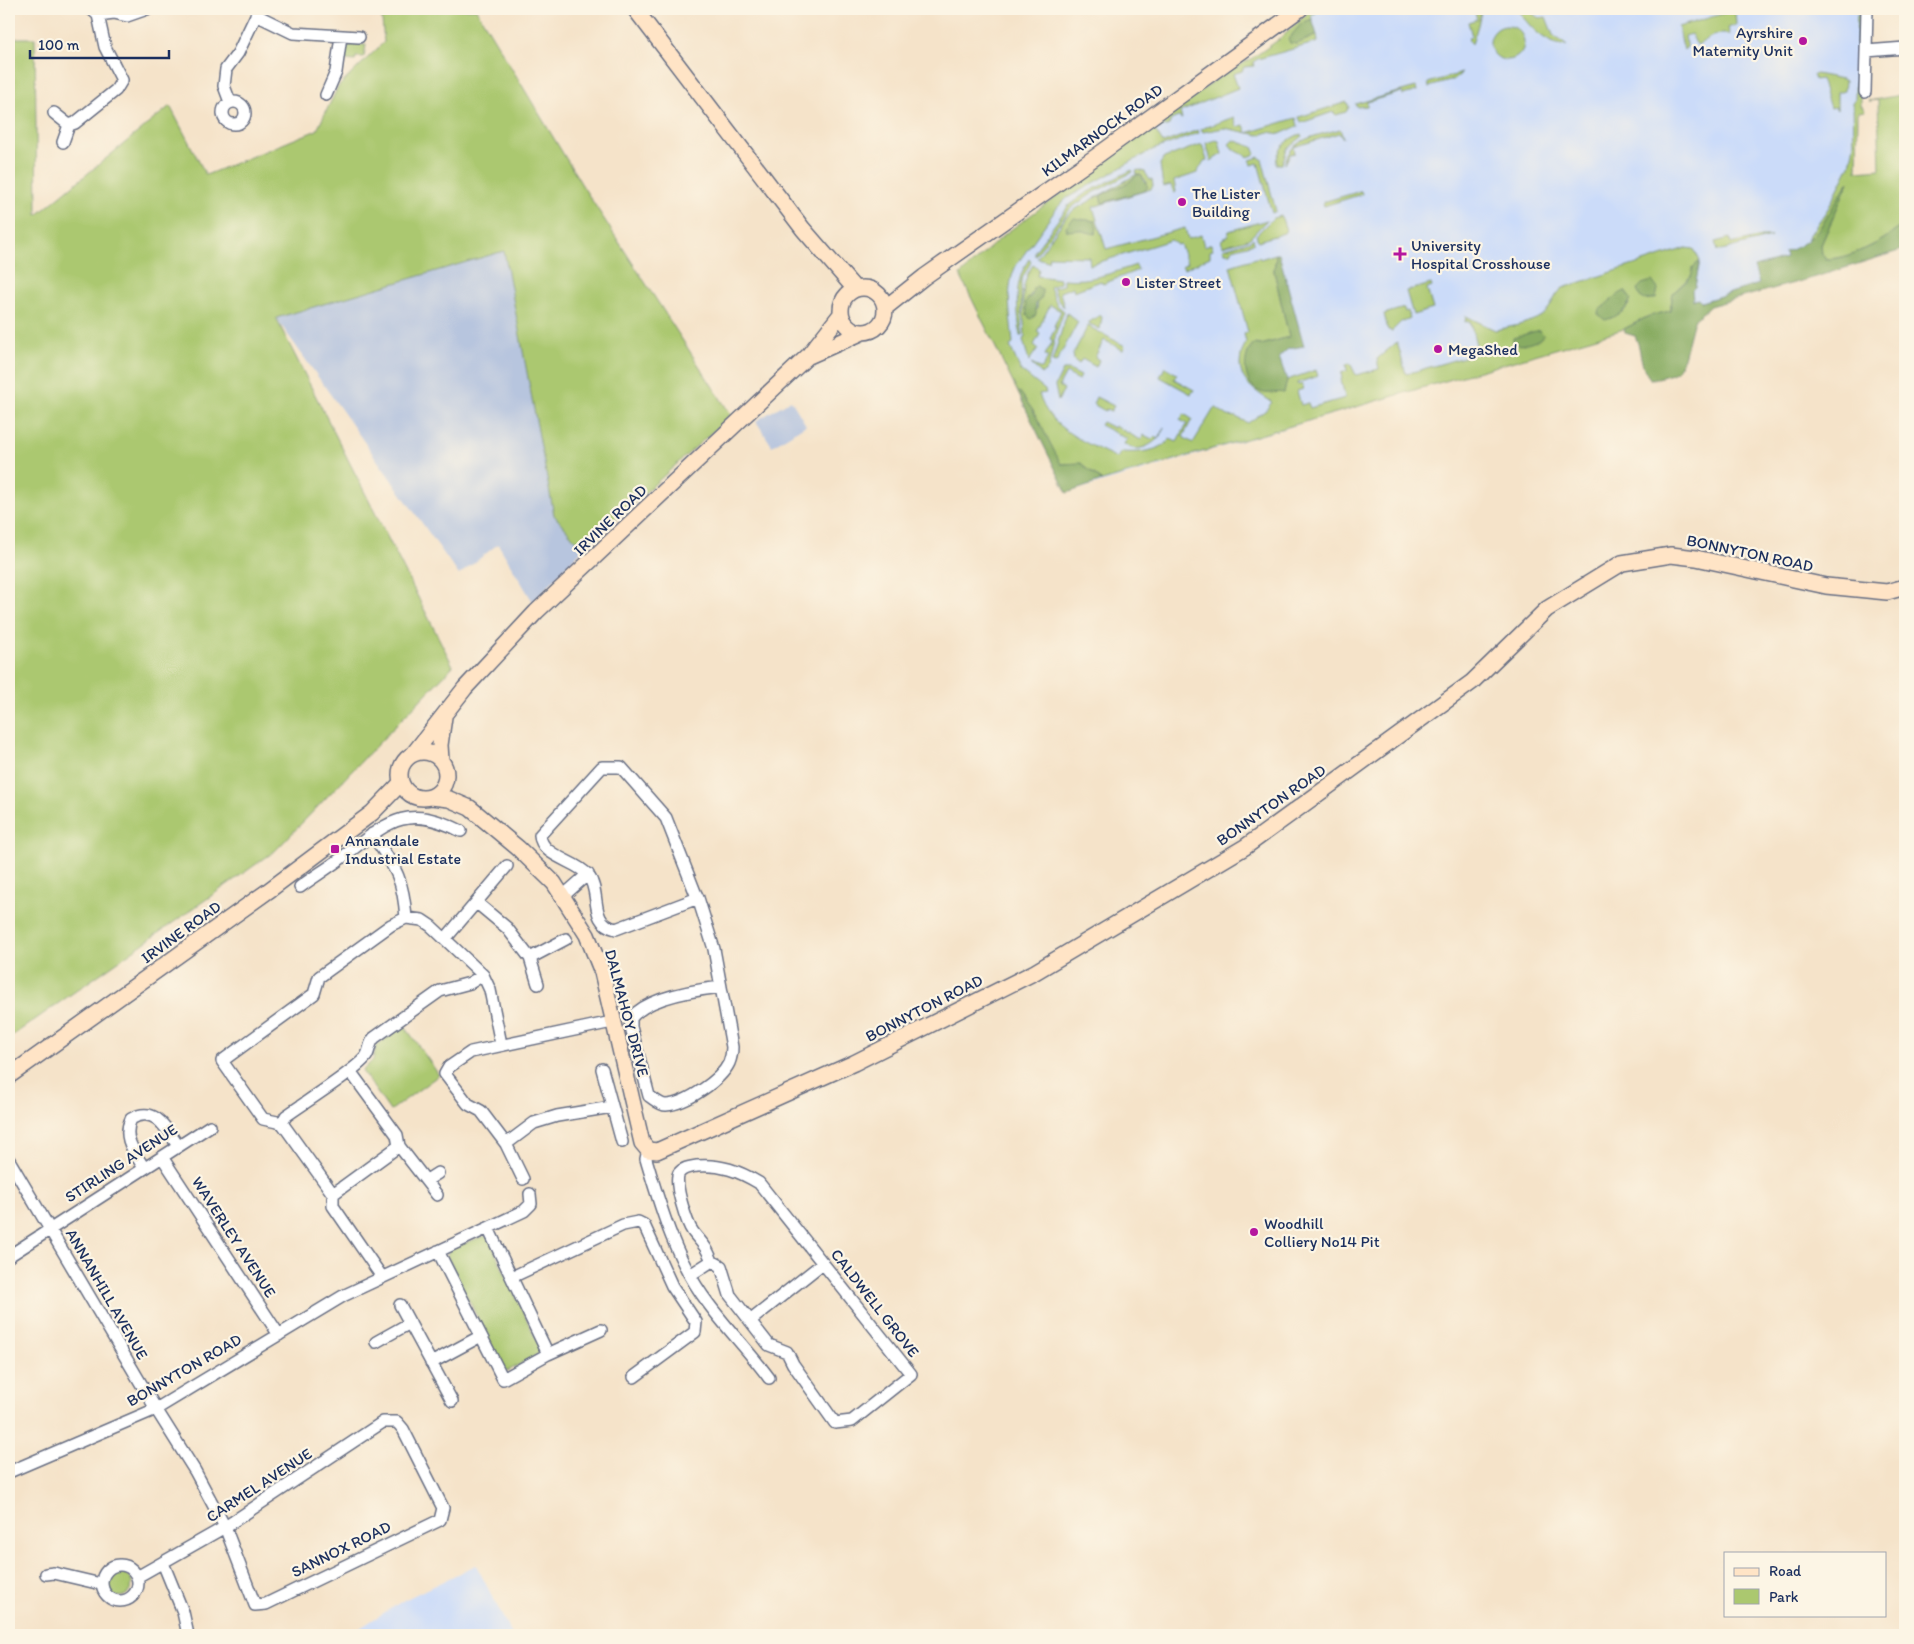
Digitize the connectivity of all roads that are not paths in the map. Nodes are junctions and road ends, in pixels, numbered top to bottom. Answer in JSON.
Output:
{"nodes":[{"id":1,"x":147,"y":9,"type":"edge"},
{"id":2,"x":634,"y":9,"type":"edge"},
{"id":3,"x":1300,"y":9,"type":"edge"},
{"id":4,"x":1867,"y":9,"type":"edge"},
{"id":5,"x":95,"y":12,"type":"edge"},
{"id":6,"x":257,"y":12,"type":"edge"},
{"id":7,"x":341,"y":36,"type":"junction"},
{"id":8,"x":359,"y":37,"type":"dead end"},
{"id":9,"x":1905,"y":48,"type":"edge"},
{"id":10,"x":1866,"y":52,"type":"junction"},
{"id":11,"x":1865,"y":92,"type":"dead end"},
{"id":12,"x":326,"y":95,"type":"dead end"},
{"id":13,"x":230,"y":102,"type":"dead end"},
{"id":14,"x":54,"y":113,"type":"dead end"},
{"id":15,"x":69,"y":125,"type":"junction"},
{"id":16,"x":63,"y":142,"type":"dead end"},
{"id":17,"x":924,"y":277,"type":"junction"},
{"id":18,"x":855,"y":289,"type":"junction"},
{"id":19,"x":878,"y":292,"type":"junction"},
{"id":20,"x":886,"y":308,"type":"junction"},
{"id":21,"x":841,"y":314,"type":"junction"},
{"id":22,"x":863,"y":332,"type":"junction"},
{"id":23,"x":808,"y":356,"type":"junction"},
{"id":24,"x":1905,"y":587,"type":"edge"},
{"id":25,"x":444,"y":716,"type":"junction"},
{"id":26,"x":414,"y":753,"type":"junction"},
{"id":27,"x":444,"y":766,"type":"junction"},
{"id":28,"x":401,"y":783,"type":"junction"},
{"id":29,"x":424,"y":797,"type":"junction"},
{"id":30,"x":470,"y":808,"type":"junction"},
{"id":31,"x":372,"y":813,"type":"junction"},
{"id":32,"x":462,"y":832,"type":"dead end"},
{"id":33,"x":372,"y":834,"type":"junction"},
{"id":34,"x":507,"y":866,"type":"dead end"},
{"id":35,"x":588,"y":874,"type":"junction"},
{"id":36,"x":300,"y":887,"type":"dead end"},
{"id":37,"x":563,"y":896,"type":"junction"},
{"id":38,"x":698,"y":898,"type":"junction"},
{"id":39,"x":477,"y":903,"type":"junction"},
{"id":40,"x":406,"y":918,"type":"junction"},
{"id":41,"x":446,"y":938,"type":"junction"},
{"id":42,"x":566,"y":939,"type":"dead end"},
{"id":43,"x":530,"y":958,"type":"junction"},
{"id":44,"x":483,"y":975,"type":"junction"},
{"id":45,"x":538,"y":984,"type":"dead end"},
{"id":46,"x":721,"y":987,"type":"junction"},
{"id":47,"x":612,"y":1022,"type":"junction"},
{"id":48,"x":502,"y":1044,"type":"junction"},
{"id":49,"x":602,"y":1069,"type":"dead end"},
{"id":50,"x":350,"y":1071,"type":"junction"},
{"id":51,"x":9,"y":1076,"type":"edge"},
{"id":52,"x":612,"y":1106,"type":"junction"},
{"id":53,"x":282,"y":1124,"type":"junction"},
{"id":54,"x":210,"y":1126,"type":"dead end"},
{"id":55,"x":622,"y":1142,"type":"dead end"},
{"id":56,"x":506,"y":1144,"type":"junction"},
{"id":57,"x":178,"y":1146,"type":"junction"},
{"id":58,"x":399,"y":1146,"type":"junction"},
{"id":59,"x":648,"y":1150,"type":"junction"},
{"id":60,"x":162,"y":1157,"type":"junction"},
{"id":61,"x":9,"y":1160,"type":"edge"},
{"id":62,"x":144,"y":1168,"type":"junction"},
{"id":63,"x":438,"y":1173,"type":"dead end"},
{"id":64,"x":524,"y":1179,"type":"dead end"},
{"id":65,"x":427,"y":1180,"type":"junction"},
{"id":66,"x":333,"y":1194,"type":"junction"},
{"id":67,"x":530,"y":1194,"type":"dead end"},
{"id":68,"x":437,"y":1195,"type":"dead end"},
{"id":69,"x":50,"y":1228,"type":"junction"},
{"id":70,"x":488,"y":1228,"type":"junction"},
{"id":71,"x":438,"y":1251,"type":"junction"},
{"id":72,"x":9,"y":1256,"type":"edge"},
{"id":73,"x":712,"y":1261,"type":"junction"},
{"id":74,"x":823,"y":1263,"type":"junction"},
{"id":75,"x":690,"y":1275,"type":"junction"},
{"id":76,"x":382,"y":1277,"type":"junction"},
{"id":77,"x":512,"y":1277,"type":"junction"},
{"id":78,"x":400,"y":1305,"type":"dead end"},
{"id":79,"x":750,"y":1321,"type":"junction"},
{"id":80,"x":410,"y":1323,"type":"junction"},
{"id":81,"x":601,"y":1330,"type":"dead end"},
{"id":82,"x":279,"y":1336,"type":"junction"},
{"id":83,"x":481,"y":1336,"type":"junction"},
{"id":84,"x":376,"y":1342,"type":"dead end"},
{"id":85,"x":548,"y":1354,"type":"junction"},
{"id":86,"x":431,"y":1363,"type":"junction"},
{"id":87,"x":634,"y":1376,"type":"dead end"},
{"id":88,"x":769,"y":1378,"type":"dead end"},
{"id":89,"x":452,"y":1401,"type":"dead end"},
{"id":90,"x":156,"y":1409,"type":"junction"},
{"id":91,"x":396,"y":1422,"type":"joint"},
{"id":92,"x":9,"y":1472,"type":"edge"},
{"id":93,"x":225,"y":1527,"type":"junction"},
{"id":94,"x":162,"y":1563,"type":"junction"},
{"id":95,"x":46,"y":1574,"type":"dead end"},
{"id":96,"x":137,"y":1577,"type":"junction"},
{"id":97,"x":101,"y":1584,"type":"junction"},
{"id":98,"x":255,"y":1605,"type":"joint"},
{"id":99,"x":188,"y":1635,"type":"edge"}],
"edges":[{"from":1,"to":5,"type":"street"},
{"from":2,"to":18,"type":"main road"},
{"from":3,"to":17,"type":"main road","name":"KILMARNOCK ROAD"},
{"from":4,"to":10,"type":"street"},
{"from":5,"to":15,"type":"street"},
{"from":6,"to":7,"type":"street"},
{"from":6,"to":13,"type":"street"},
{"from":7,"to":8,"type":"street"},
{"from":7,"to":12,"type":"street"},
{"from":9,"to":10,"type":"street"},
{"from":10,"to":11,"type":"street"},
{"from":14,"to":15,"type":"street"},
{"from":15,"to":16,"type":"street"},
{"from":17,"to":19,"type":"main road","name":"KILMARNOCK ROAD"},
{"from":17,"to":20,"type":"main road","name":"KILMARNOCK ROAD"},
{"from":18,"to":19,"type":"main road"},
{"from":18,"to":21,"type":"main road"},
{"from":19,"to":20,"type":"main road"},
{"from":20,"to":22,"type":"main road"},
{"from":21,"to":22,"type":"main road"},
{"from":21,"to":23,"type":"main road","name":"IRVINE ROAD"},
{"from":22,"to":23,"type":"main road","name":"IRVINE ROAD"},
{"from":23,"to":25,"type":"main road","name":"IRVINE ROAD"},
{"from":24,"to":59,"type":"main road","name":"BONNYTON ROAD"},
{"from":25,"to":26,"type":"main road","name":"IRVINE ROAD"},
{"from":25,"to":27,"type":"main road"},
{"from":26,"to":27,"type":"main road"},
{"from":26,"to":28,"type":"main road"},
{"from":27,"to":29,"type":"main road"},
{"from":27,"to":30,"type":"main road"},
{"from":28,"to":29,"type":"main road"},
{"from":28,"to":31,"type":"main road"},
{"from":29,"to":30,"type":"main road"},
{"from":29,"to":31,"type":"main road"},
{"from":30,"to":37,"type":"main road","name":"DALMAHOY DRIVE"},
{"from":31,"to":51,"type":"main road","name":"IRVINE ROAD"},
{"from":32,"to":33,"type":"street"},
{"from":33,"to":36,"type":"street"},
{"from":33,"to":40,"type":"street"},
{"from":34,"to":39,"type":"street"},
{"from":35,"to":37,"type":"street"},
{"from":35,"to":38,"type":"street"},
{"from":35,"to":38,"type":"street"},
{"from":37,"to":47,"type":"main road","name":"DALMAHOY DRIVE"},
{"from":38,"to":46,"type":"street"},
{"from":39,"to":41,"type":"street"},
{"from":39,"to":43,"type":"street"},
{"from":40,"to":41,"type":"street"},
{"from":40,"to":53,"type":"street"},
{"from":41,"to":44,"type":"street"},
{"from":42,"to":43,"type":"street"},
{"from":43,"to":45,"type":"street"},
{"from":44,"to":48,"type":"street"},
{"from":44,"to":50,"type":"street"},
{"from":46,"to":46,"type":"street"},
{"from":47,"to":48,"type":"street"},
{"from":47,"to":59,"type":"main road","name":"DALMAHOY DRIVE"},
{"from":48,"to":56,"type":"street"},
{"from":49,"to":52,"type":"street"},
{"from":50,"to":53,"type":"street"},
{"from":50,"to":58,"type":"street"},
{"from":52,"to":55,"type":"street"},
{"from":52,"to":56,"type":"street"},
{"from":53,"to":66,"type":"street"},
{"from":54,"to":57,"type":"street","name":"STIRLING AVENUE"},
{"from":56,"to":64,"type":"street"},
{"from":57,"to":60,"type":"street","name":"STIRLING AVENUE"},
{"from":57,"to":62,"type":"street"},
{"from":58,"to":65,"type":"street"},
{"from":58,"to":66,"type":"street"},
{"from":59,"to":75,"type":"street"},
{"from":60,"to":62,"type":"street","name":"STIRLING AVENUE"},
{"from":60,"to":82,"type":"street","name":"WAVERLEY AVENUE"},
{"from":61,"to":69,"type":"street","name":"ANNANHILL AVENUE"},
{"from":62,"to":69,"type":"street","name":"STIRLING AVENUE"},
{"from":63,"to":65,"type":"street"},
{"from":65,"to":68,"type":"street"},
{"from":66,"to":76,"type":"street"},
{"from":67,"to":70,"type":"street","name":"BONNYTON ROAD"},
{"from":69,"to":72,"type":"street","name":"STIRLING AVENUE"},
{"from":69,"to":90,"type":"street","name":"ANNANHILL AVENUE"},
{"from":70,"to":71,"type":"street","name":"BONNYTON ROAD"},
{"from":70,"to":77,"type":"street"},
{"from":71,"to":76,"type":"street","name":"BONNYTON ROAD"},
{"from":71,"to":83,"type":"street"},
{"from":73,"to":74,"type":"street","name":"CALDWELL GROVE"},
{"from":73,"to":75,"type":"street"},
{"from":73,"to":79,"type":"street","name":"CALDWELL GROVE"},
{"from":74,"to":79,"type":"street","name":"CALDWELL GROVE"},
{"from":74,"to":79,"type":"street","name":"CALDWELL GROVE"},
{"from":75,"to":88,"type":"street"},
{"from":76,"to":82,"type":"street","name":"BONNYTON ROAD"},
{"from":77,"to":85,"type":"street"},
{"from":77,"to":87,"type":"street"},
{"from":78,"to":80,"type":"street"},
{"from":80,"to":84,"type":"street"},
{"from":80,"to":86,"type":"street"},
{"from":81,"to":85,"type":"street"},
{"from":82,"to":90,"type":"street","name":"BONNYTON ROAD"},
{"from":83,"to":85,"type":"street"},
{"from":83,"to":86,"type":"street"},
{"from":86,"to":89,"type":"street"},
{"from":90,"to":92,"type":"street","name":"BONNYTON ROAD"},
{"from":90,"to":93,"type":"street","name":"ANNANHILL AVENUE"},
{"from":91,"to":93,"type":"street","name":"CARMEL AVENUE"},
{"from":91,"to":98,"type":"street","name":"SANNOX ROAD"},
{"from":93,"to":94,"type":"street","name":"CARMEL AVENUE"},
{"from":93,"to":98,"type":"street","name":"ANNANHILL AVENUE"},
{"from":94,"to":96,"type":"street","name":"CARMEL AVENUE"},
{"from":94,"to":99,"type":"street"},
{"from":95,"to":97,"type":"street"},
{"from":96,"to":97,"type":"street"},
{"from":96,"to":97,"type":"street"}]}
